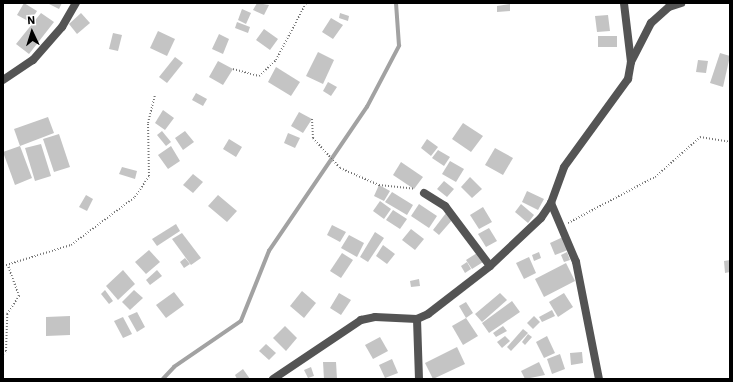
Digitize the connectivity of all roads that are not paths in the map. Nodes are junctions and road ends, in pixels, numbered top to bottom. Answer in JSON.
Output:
{"nodes":[{"id":1,"x":76,"y":3,"type":"edge"},
{"id":2,"x":624,"y":3,"type":"edge"},
{"id":3,"x":681,"y":3,"type":"edge"},
{"id":4,"x":631,"y":62,"type":"junction"},
{"id":5,"x":3,"y":80,"type":"edge"},
{"id":6,"x":424,"y":193,"type":"road end"},
{"id":7,"x":551,"y":203,"type":"junction"},
{"id":8,"x":490,"y":266,"type":"junction"},
{"id":9,"x":417,"y":319,"type":"junction"},
{"id":10,"x":272,"y":379,"type":"edge"},
{"id":11,"x":419,"y":379,"type":"edge"},
{"id":12,"x":599,"y":379,"type":"edge"}],
"edges":[{"from":1,"to":5,"type":"street"},
{"from":2,"to":4,"type":"street"},
{"from":3,"to":4,"type":"street"},
{"from":4,"to":7,"type":"street"},
{"from":6,"to":8,"type":"street"},
{"from":7,"to":8,"type":"street"},
{"from":7,"to":12,"type":"street"},
{"from":8,"to":9,"type":"street"},
{"from":9,"to":10,"type":"street"},
{"from":9,"to":11,"type":"street"}]}
